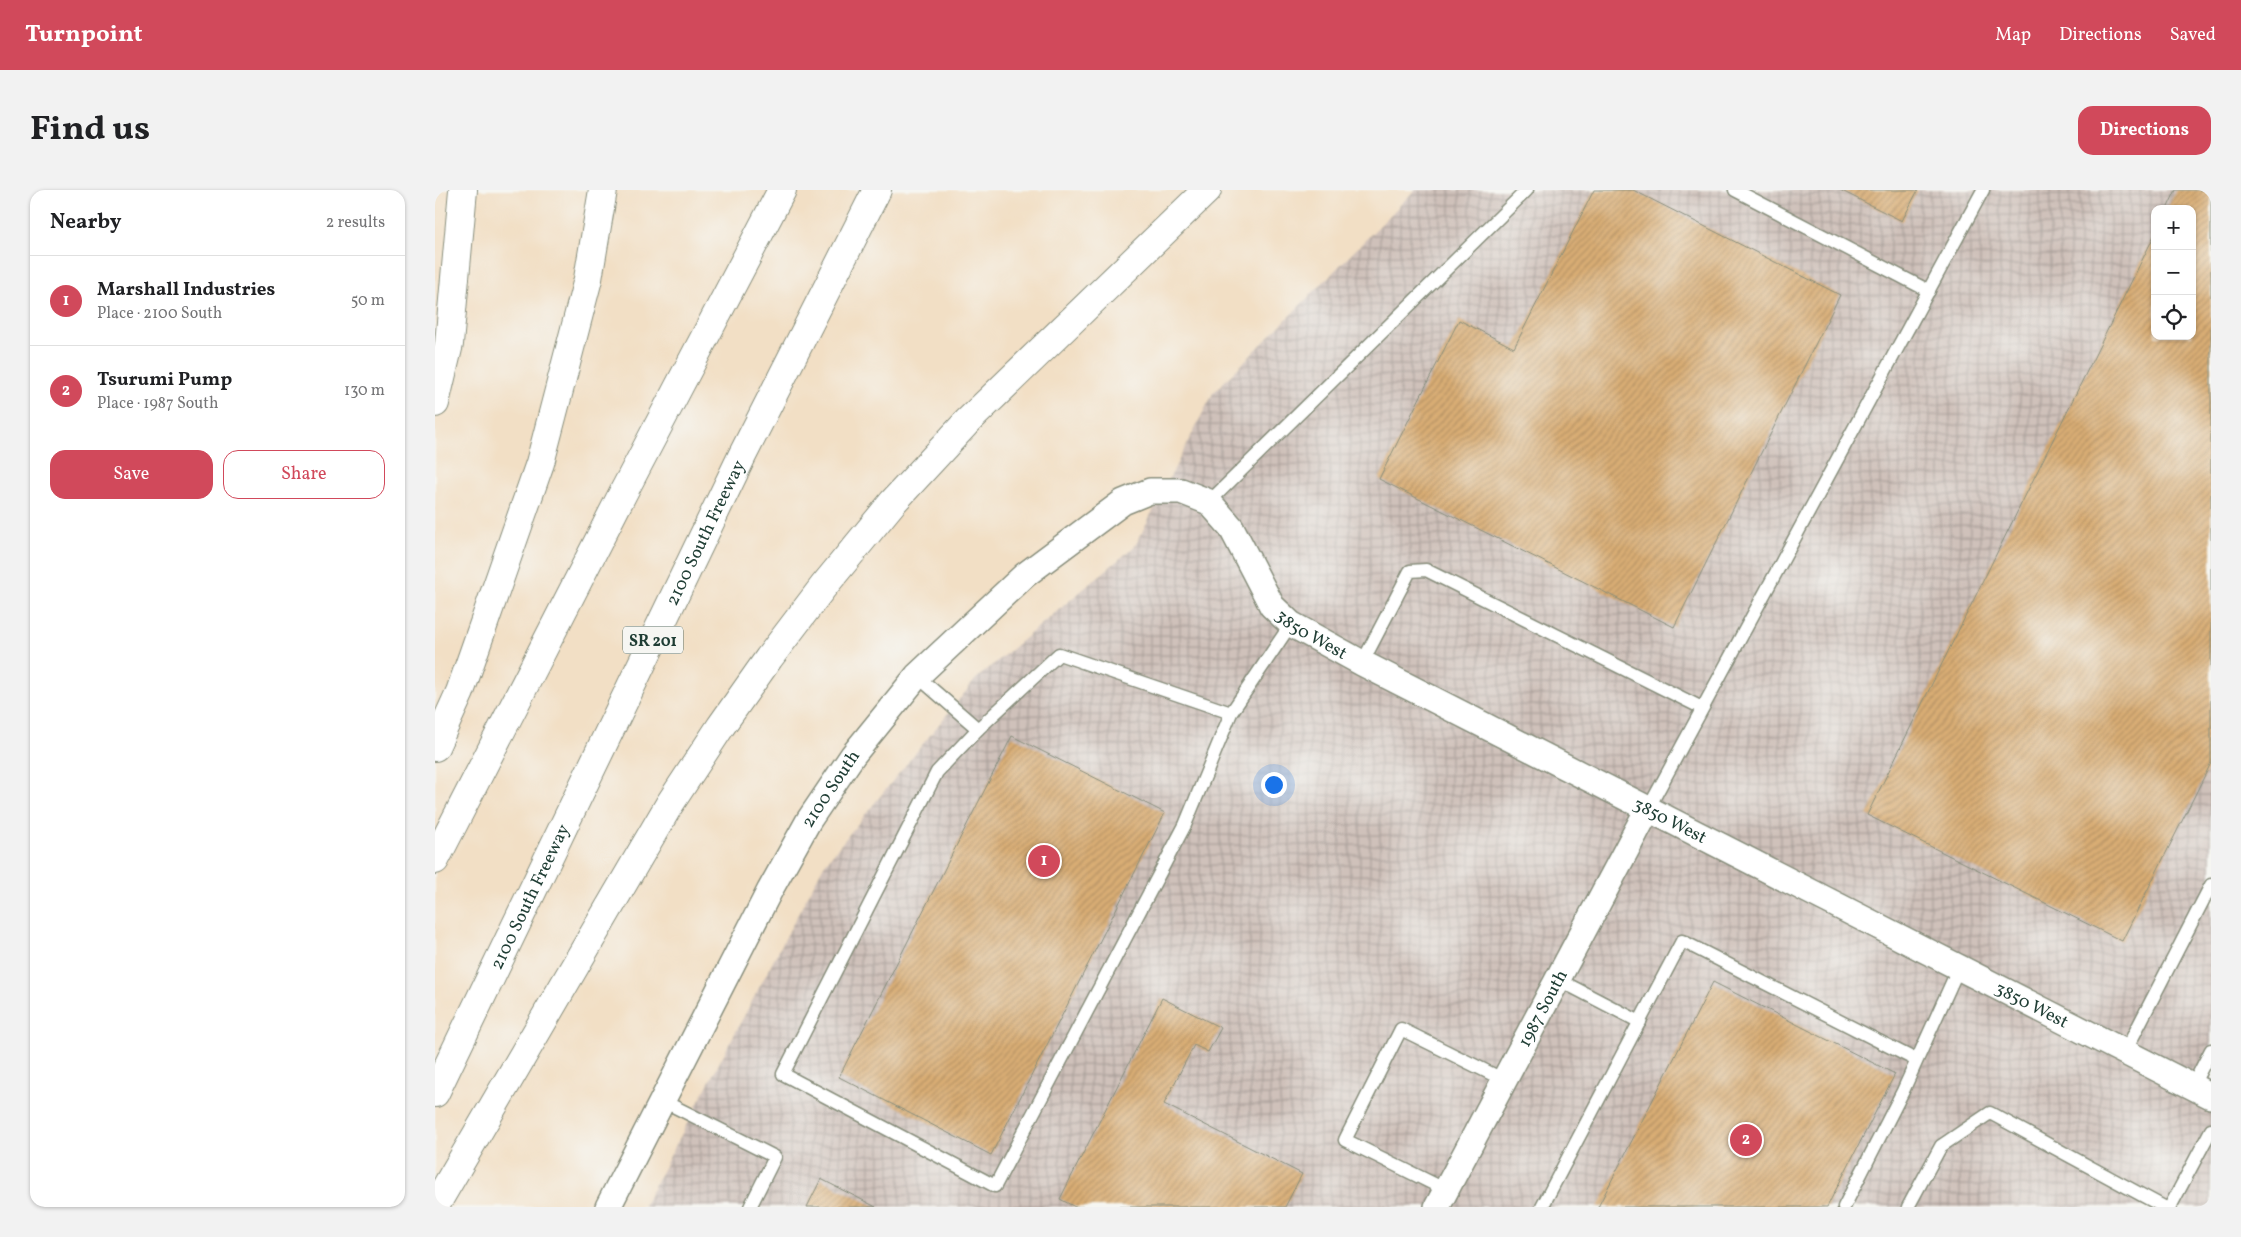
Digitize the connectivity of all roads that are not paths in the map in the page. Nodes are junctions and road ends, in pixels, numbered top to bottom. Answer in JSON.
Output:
{"nodes":[{"id":1,"x":463,"y":190,"type":"edge"},
{"id":2,"x":603,"y":190,"type":"edge"},
{"id":3,"x":782,"y":190,"type":"edge"},
{"id":4,"x":877,"y":190,"type":"edge"},
{"id":5,"x":1207,"y":190,"type":"edge"},
{"id":6,"x":1527,"y":190,"type":"edge"},
{"id":7,"x":1735,"y":190,"type":"edge"},
{"id":8,"x":1983,"y":190,"type":"edge"},
{"id":9,"x":1929,"y":291,"type":"junction"},
{"id":10,"x":435,"y":403,"type":"edge"},
{"id":11,"x":1181,"y":491,"type":"joint"},
{"id":12,"x":1209,"y":502,"type":"junction"},
{"id":13,"x":1291,"y":624,"type":"junction"},
{"id":14,"x":1362,"y":663,"type":"junction"},
{"id":15,"x":917,"y":676,"type":"junction"},
{"id":16,"x":1702,"y":708,"type":"junction"},
{"id":17,"x":1231,"y":713,"type":"junction"},
{"id":18,"x":978,"y":729,"type":"junction"},
{"id":19,"x":435,"y":747,"type":"edge"},
{"id":20,"x":1649,"y":809,"type":"junction"},
{"id":21,"x":435,"y":860,"type":"edge"},
{"id":22,"x":2211,"y":885,"type":"edge"},
{"id":23,"x":1959,"y":967,"type":"junction"},
{"id":24,"x":1557,"y":979,"type":"junction"},
{"id":25,"x":1640,"y":1022,"type":"junction"},
{"id":26,"x":2211,"y":1050,"type":"edge"},
{"id":27,"x":2125,"y":1052,"type":"junction"},
{"id":28,"x":1916,"y":1060,"type":"junction"},
{"id":29,"x":1504,"y":1080,"type":"junction"},
{"id":30,"x":2202,"y":1092,"type":"edge"},
{"id":31,"x":435,"y":1093,"type":"edge"},
{"id":32,"x":663,"y":1101,"type":"junction"},
{"id":33,"x":2211,"y":1130,"type":"edge"},
{"id":34,"x":1441,"y":1198,"type":"edge"},
{"id":35,"x":435,"y":1206,"type":"edge"},
{"id":36,"x":608,"y":1207,"type":"edge"},
{"id":37,"x":749,"y":1207,"type":"edge"},
{"id":38,"x":1542,"y":1207,"type":"edge"},
{"id":39,"x":1844,"y":1207,"type":"edge"},
{"id":40,"x":1908,"y":1207,"type":"edge"},
{"id":41,"x":2164,"y":1207,"type":"edge"},
{"id":42,"x":2170,"y":1207,"type":"edge"}],
"edges":[{"from":1,"to":10,"type":"main road"},
{"from":2,"to":19,"type":"main road"},
{"from":3,"to":21,"type":"main road"},
{"from":4,"to":31,"type":"main road","name":"2100 South Freeway","number":"SR 201"},
{"from":5,"to":35,"type":"main road"},
{"from":6,"to":12,"type":"lane"},
{"from":7,"to":9,"type":"lane"},
{"from":8,"to":9,"type":"lane"},
{"from":9,"to":16,"type":"lane"},
{"from":11,"to":12,"type":"street","name":"3850 West"},
{"from":11,"to":15,"type":"street","name":"2100 South"},
{"from":12,"to":13,"type":"street","name":"3850 West"},
{"from":13,"to":14,"type":"street","name":"3850 West"},
{"from":13,"to":17,"type":"lane"},
{"from":14,"to":16,"type":"lane"},
{"from":14,"to":20,"type":"street","name":"3850 West"},
{"from":15,"to":18,"type":"lane"},
{"from":15,"to":32,"type":"street","name":"2100 South"},
{"from":16,"to":20,"type":"lane"},
{"from":17,"to":18,"type":"lane"},
{"from":17,"to":18,"type":"lane"},
{"from":20,"to":23,"type":"street","name":"3850 West"},
{"from":20,"to":24,"type":"street","name":"1987 South"},
{"from":22,"to":27,"type":"lane"},
{"from":23,"to":27,"type":"street","name":"3850 West"},
{"from":23,"to":28,"type":"lane"},
{"from":24,"to":25,"type":"lane"},
{"from":24,"to":29,"type":"street","name":"1987 South"},
{"from":25,"to":28,"type":"lane"},
{"from":25,"to":38,"type":"lane"},
{"from":26,"to":30,"type":"lane"},
{"from":27,"to":30,"type":"street","name":"3850 West"},
{"from":28,"to":39,"type":"lane"},
{"from":29,"to":34,"type":"street","name":"1987 South"},
{"from":29,"to":34,"type":"lane"},
{"from":32,"to":36,"type":"street","name":"2100 South"},
{"from":32,"to":37,"type":"lane"},
{"from":33,"to":42,"type":"lane"},
{"from":40,"to":41,"type":"lane"}]}
